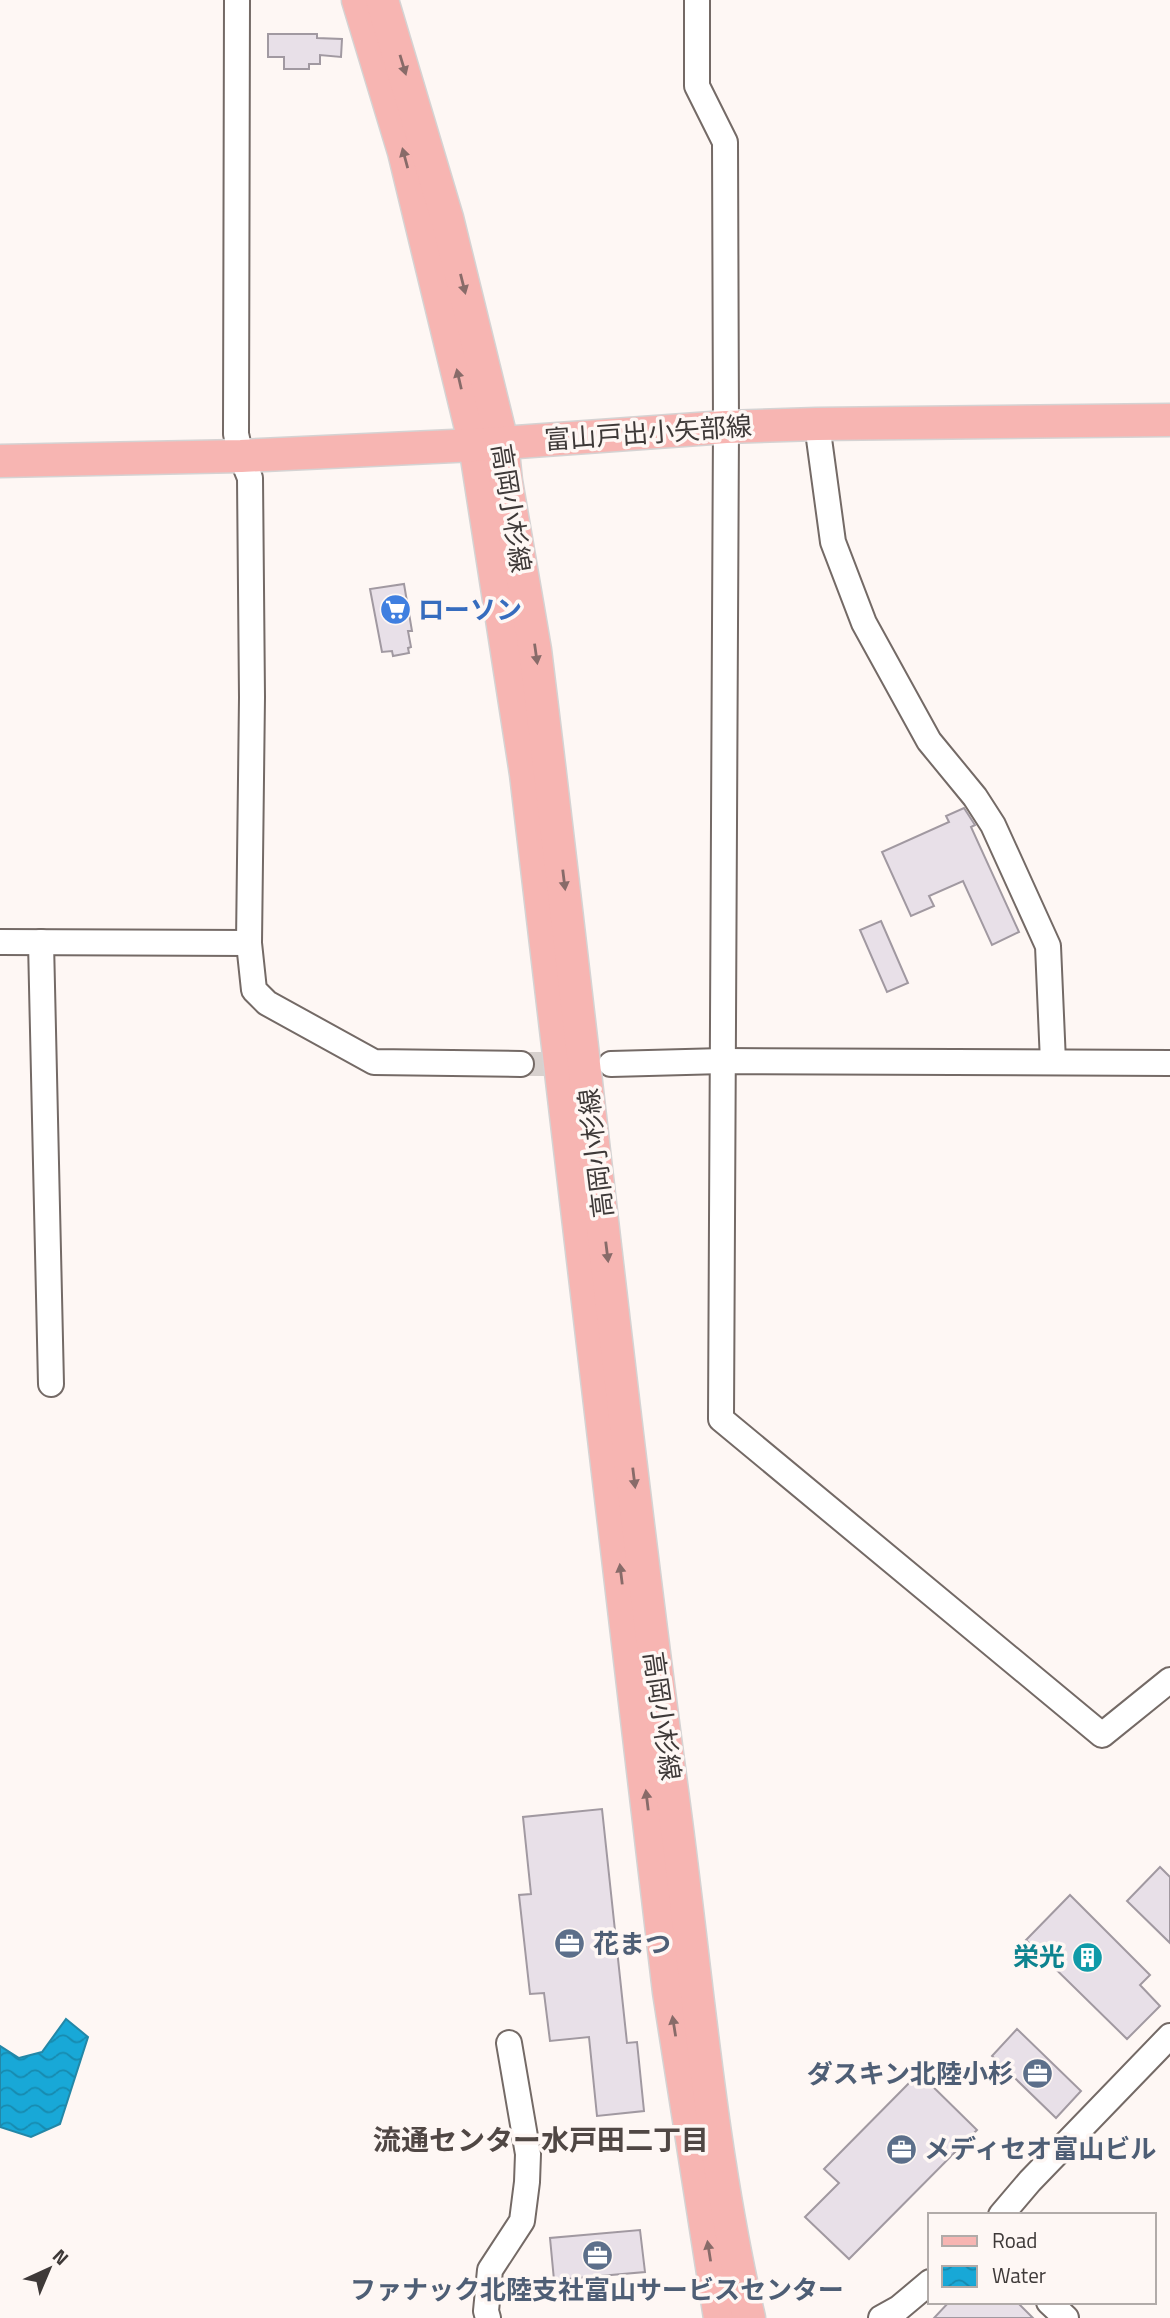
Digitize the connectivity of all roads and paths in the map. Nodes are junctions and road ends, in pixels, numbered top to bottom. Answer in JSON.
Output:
{"nodes":[{"id":1,"x":237,"y":0,"type":"edge"},
{"id":2,"x":358,"y":0,"type":"edge"},
{"id":3,"x":382,"y":0,"type":"edge"},
{"id":4,"x":697,"y":0,"type":"edge"},
{"id":5,"x":1170,"y":419,"type":"edge"},
{"id":6,"x":817,"y":424,"type":"junction"},
{"id":7,"x":726,"y":428,"type":"junction"},
{"id":8,"x":488,"y":443,"type":"junction"},
{"id":9,"x":241,"y":456,"type":"junction"},
{"id":10,"x":0,"y":461,"type":"edge"},
{"id":11,"x":0,"y":942,"type":"edge"},
{"id":12,"x":41,"y":942,"type":"junction"},
{"id":13,"x":249,"y":943,"type":"junction"},
{"id":14,"x":723,"y":1061,"type":"junction"},
{"id":15,"x":1053,"y":1062,"type":"junction"},
{"id":16,"x":521,"y":1063,"type":"tunnel mouth"},
{"id":17,"x":1170,"y":1063,"type":"edge"},
{"id":18,"x":611,"y":1064,"type":"dead end"},
{"id":19,"x":51,"y":1384,"type":"dead end"},
{"id":20,"x":1170,"y":1680,"type":"edge"},
{"id":21,"x":1170,"y":2036,"type":"edge"},
{"id":22,"x":509,"y":2043,"type":"dead end"},
{"id":23,"x":1003,"y":2213,"type":"edge"},
{"id":24,"x":928,"y":2283,"type":"edge"},
{"id":25,"x":1051,"y":2304,"type":"edge"},
{"id":26,"x":488,"y":2318,"type":"edge"},
{"id":27,"x":720,"y":2318,"type":"edge"},
{"id":28,"x":748,"y":2318,"type":"edge"},
{"id":29,"x":881,"y":2318,"type":"edge"},
{"id":30,"x":1066,"y":2318,"type":"edge"}],
"edges":[{"from":1,"to":9,"type":"street"},
{"from":8,"to":2,"type":"main road","name":"高岡小杉線","one_way":true},
{"from":3,"to":8,"type":"main road","name":"高岡小杉線","one_way":true},
{"from":4,"to":7,"type":"street"},
{"from":5,"to":6,"type":"main road","name":"富山戸出小矢部線"},
{"from":6,"to":7,"type":"main road","name":"富山戸出小矢部線"},
{"from":6,"to":15,"type":"street"},
{"from":7,"to":8,"type":"main road","name":"富山戸出小矢部線"},
{"from":7,"to":14,"type":"street"},
{"from":8,"to":9,"type":"main road","name":"富山戸出小矢部線"},
{"from":27,"to":8,"type":"main road","name":"高岡小杉線","one_way":true},
{"from":8,"to":28,"type":"main road","name":"高岡小杉線","one_way":true},
{"from":9,"to":10,"type":"main road","name":"富山戸出小矢部線"},
{"from":9,"to":13,"type":"street"},
{"from":11,"to":12,"type":"street"},
{"from":12,"to":13,"type":"street"},
{"from":12,"to":19,"type":"street"},
{"from":13,"to":16,"type":"street"},
{"from":14,"to":15,"type":"street"},
{"from":14,"to":18,"type":"street"},
{"from":14,"to":20,"type":"street"},
{"from":15,"to":17,"type":"street"},
{"from":21,"to":23,"type":"street"},
{"from":22,"to":26,"type":"street"},
{"from":24,"to":29,"type":"street"},
{"from":25,"to":30,"type":"street"}]}
